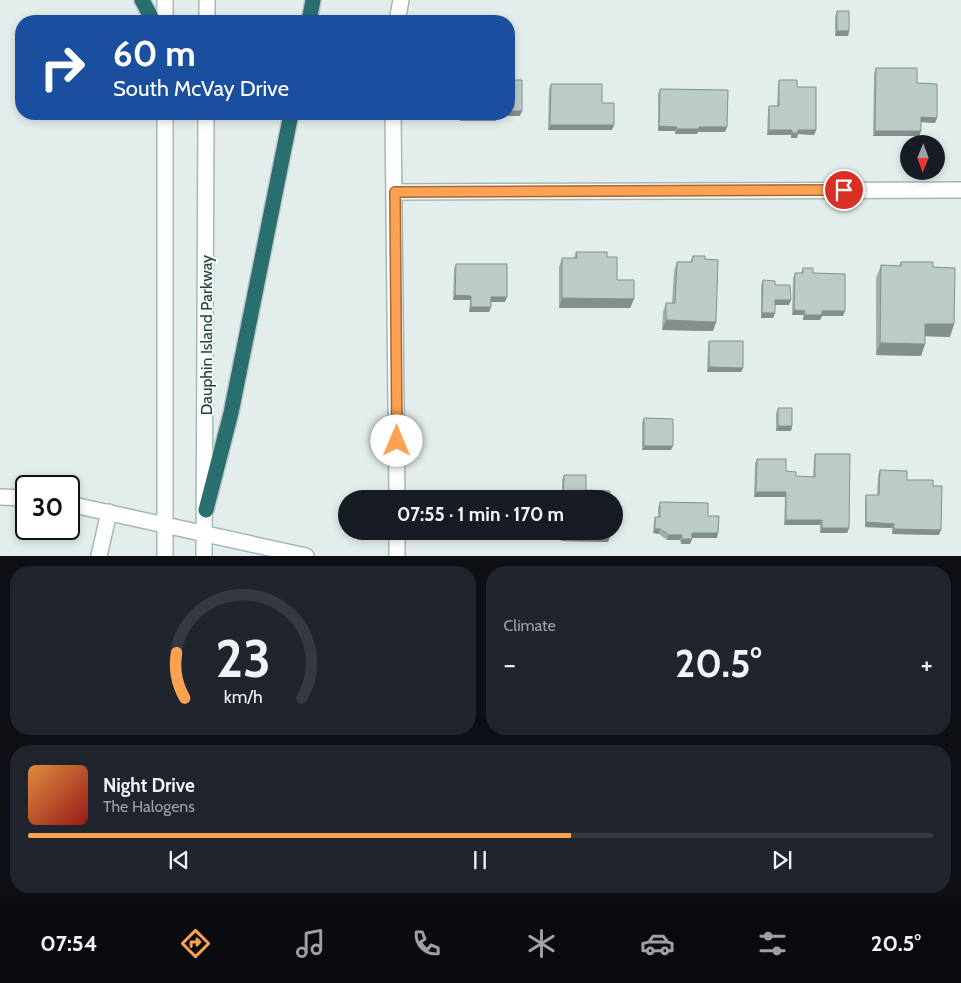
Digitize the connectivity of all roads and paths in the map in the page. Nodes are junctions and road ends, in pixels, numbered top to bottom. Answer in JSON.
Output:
{"nodes":[{"id":1,"x":142,"y":0,"type":"edge"},
{"id":2,"x":165,"y":0,"type":"edge"},
{"id":3,"x":206,"y":0,"type":"edge"},
{"id":4,"x":313,"y":0,"type":"edge"},
{"id":5,"x":401,"y":0,"type":"edge"},
{"id":6,"x":150,"y":15,"type":"edge"},
{"id":7,"x":165,"y":15,"type":"edge"},
{"id":8,"x":206,"y":15,"type":"edge"},
{"id":9,"x":310,"y":15,"type":"edge"},
{"id":10,"x":398,"y":15,"type":"edge"},
{"id":11,"x":165,"y":120,"type":"edge"},
{"id":12,"x":206,"y":120,"type":"edge"},
{"id":13,"x":290,"y":120,"type":"edge"},
{"id":14,"x":393,"y":120,"type":"edge"},
{"id":15,"x":961,"y":190,"type":"edge"},
{"id":16,"x":395,"y":192,"type":"junction"},
{"id":17,"x":397,"y":490,"type":"edge"},
{"id":18,"x":0,"y":496,"type":"edge"},
{"id":19,"x":15,"y":497,"type":"edge"},
{"id":20,"x":80,"y":506,"type":"edge"},
{"id":21,"x":206,"y":510,"type":"junction"},
{"id":22,"x":109,"y":512,"type":"junction"},
{"id":23,"x":165,"y":524,"type":"junction"},
{"id":24,"x":205,"y":534,"type":"junction"},
{"id":25,"x":397,"y":540,"type":"edge"},
{"id":26,"x":100,"y":556,"type":"edge"},
{"id":27,"x":164,"y":556,"type":"edge"},
{"id":28,"x":204,"y":556,"type":"edge"},
{"id":29,"x":306,"y":556,"type":"edge"},
{"id":30,"x":397,"y":556,"type":"edge"}],
"edges":[{"from":1,"to":6,"type":"highway"},
{"from":2,"to":7,"type":"street"},
{"from":3,"to":8,"type":"street"},
{"from":4,"to":9,"type":"highway"},
{"from":5,"to":10,"type":"street"},
{"from":11,"to":23,"type":"street"},
{"from":12,"to":21,"type":"street","name":"Dauphin Island Parkway"},
{"from":13,"to":21,"type":"highway"},
{"from":14,"to":16,"type":"street"},
{"from":15,"to":16,"type":"street"},
{"from":16,"to":17,"type":"street"},
{"from":18,"to":19,"type":"street"},
{"from":20,"to":22,"type":"street"},
{"from":21,"to":24,"type":"street","name":"Dauphin Island Parkway"},
{"from":22,"to":23,"type":"street"},
{"from":22,"to":26,"type":"street"},
{"from":23,"to":24,"type":"street"},
{"from":23,"to":27,"type":"street"},
{"from":24,"to":28,"type":"street","name":"Dauphin Island Parkway"},
{"from":24,"to":29,"type":"street"},
{"from":25,"to":30,"type":"street"}]}
